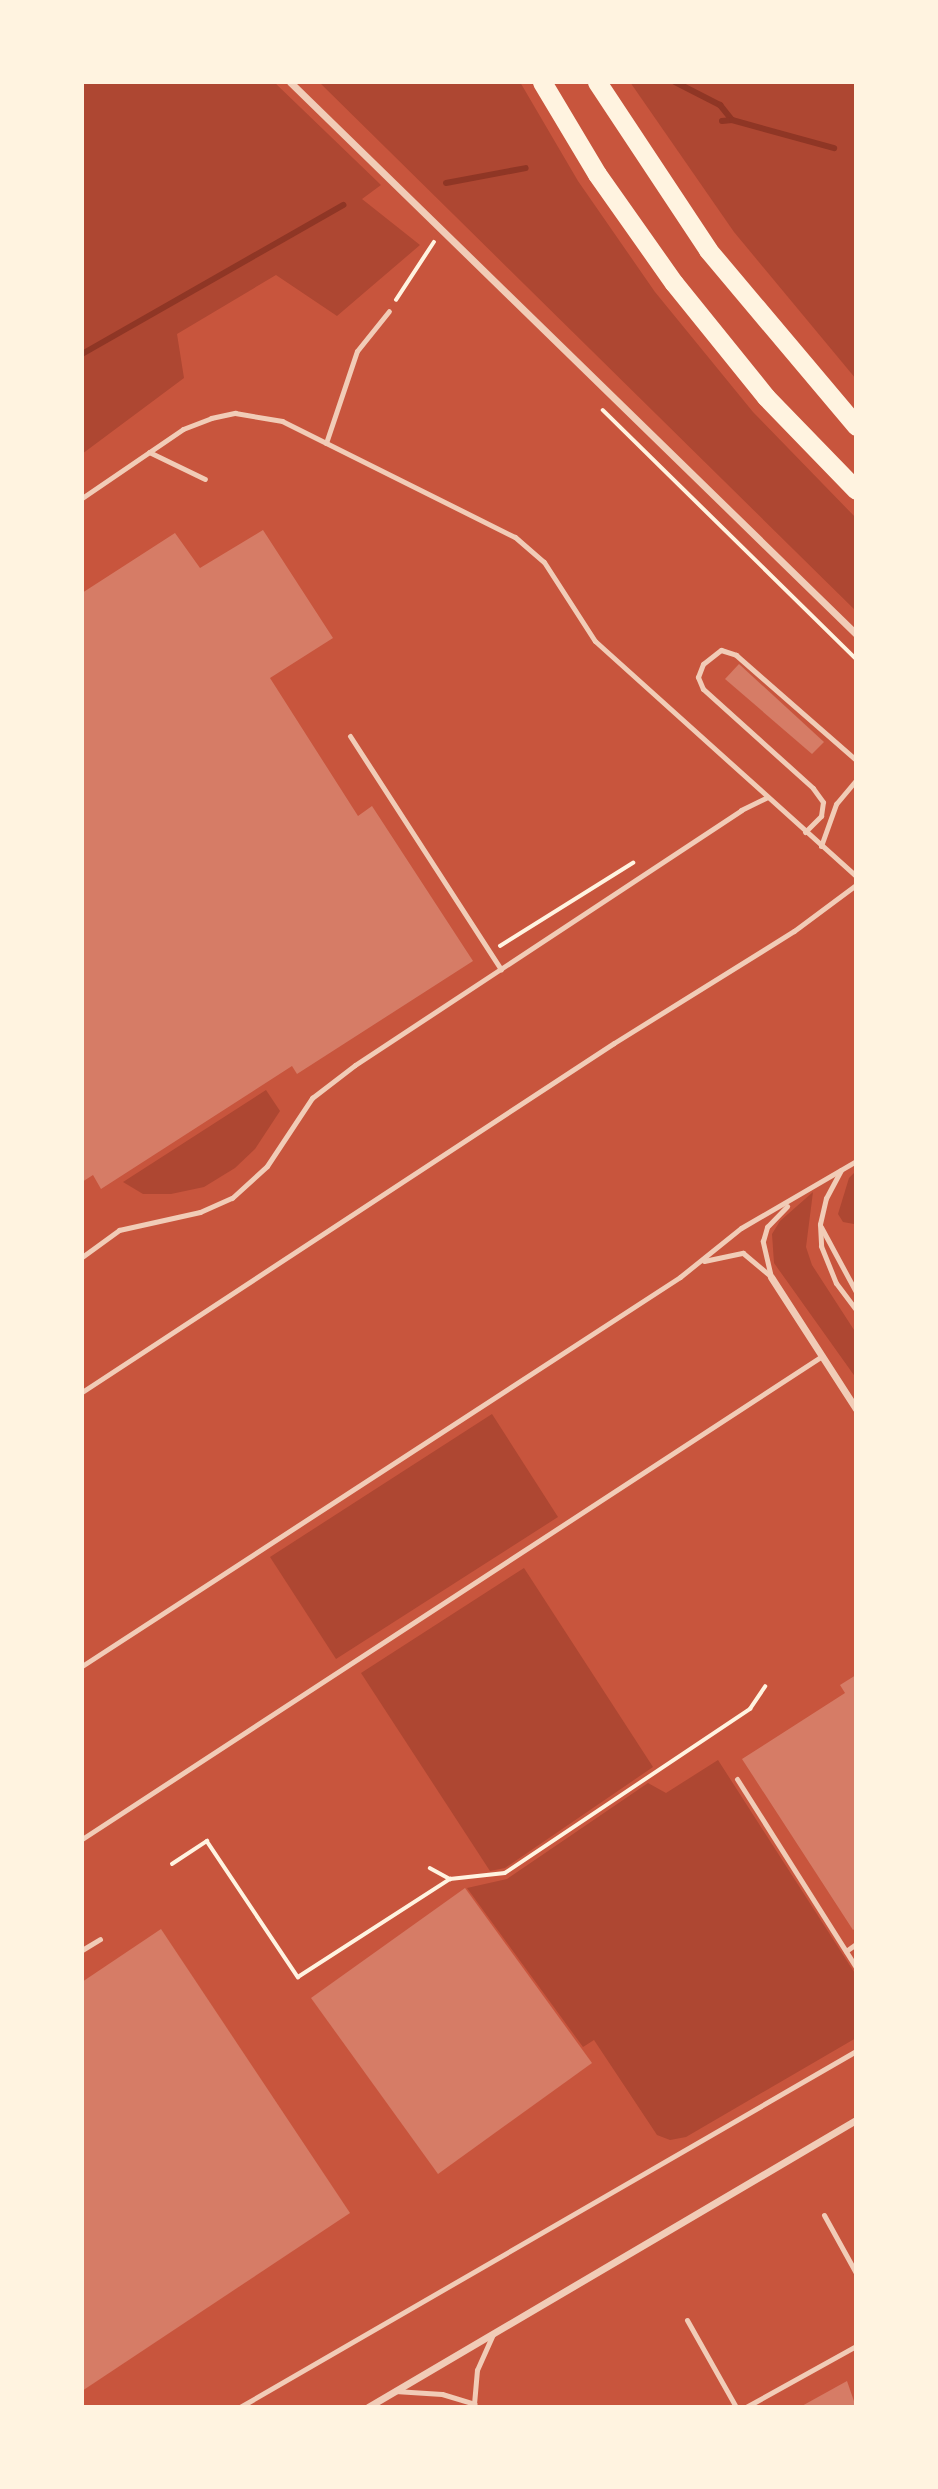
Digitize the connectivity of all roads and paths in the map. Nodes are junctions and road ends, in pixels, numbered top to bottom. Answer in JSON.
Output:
{"nodes":[{"id":1,"x":290,"y":82,"type":"edge"},
{"id":2,"x":542,"y":82,"type":"edge"},
{"id":3,"x":597,"y":82,"type":"edge"},
{"id":4,"x":434,"y":242,"type":"dead end"},
{"id":5,"x":389,"y":311,"type":"joint"},
{"id":6,"x":856,"y":426,"type":"edge"},
{"id":7,"x":326,"y":443,"type":"junction"},
{"id":8,"x":149,"y":452,"type":"junction"},
{"id":9,"x":205,"y":479,"type":"dead end"},
{"id":10,"x":856,"y":490,"type":"edge"},
{"id":11,"x":82,"y":498,"type":"edge"},
{"id":12,"x":856,"y":635,"type":"edge"},
{"id":13,"x":350,"y":736,"type":"dead end"},
{"id":14,"x":856,"y":760,"type":"edge"},
{"id":15,"x":856,"y":780,"type":"edge"},
{"id":16,"x":766,"y":798,"type":"junction"},
{"id":17,"x":805,"y":832,"type":"junction"},
{"id":18,"x":821,"y":846,"type":"junction"},
{"id":19,"x":639,"y":859,"type":"dead end"},
{"id":20,"x":856,"y":876,"type":"edge"},
{"id":21,"x":856,"y":886,"type":"edge"},
{"id":22,"x":490,"y":953,"type":"junction"},
{"id":23,"x":501,"y":969,"type":"junction"},
{"id":24,"x":856,"y":1161,"type":"edge"},
{"id":25,"x":843,"y":1167,"type":"junction"},
{"id":26,"x":789,"y":1203,"type":"junction"},
{"id":27,"x":820,"y":1224,"type":"junction"},
{"id":28,"x":82,"y":1257,"type":"edge"},
{"id":29,"x":698,"y":1263,"type":"junction"},
{"id":30,"x":771,"y":1277,"type":"junction"},
{"id":31,"x":856,"y":1292,"type":"edge"},
{"id":32,"x":856,"y":1310,"type":"edge"},
{"id":33,"x":822,"y":1356,"type":"junction"},
{"id":34,"x":82,"y":1392,"type":"edge"},
{"id":35,"x":856,"y":1409,"type":"edge"},
{"id":36,"x":82,"y":1666,"type":"edge"},
{"id":37,"x":765,"y":1687,"type":"dead end"},
{"id":38,"x":737,"y":1779,"type":"dead end"},
{"id":39,"x":82,"y":1839,"type":"edge"},
{"id":40,"x":172,"y":1864,"type":"dead end"},
{"id":41,"x":430,"y":1868,"type":"dead end"},
{"id":42,"x":450,"y":1879,"type":"junction"},
{"id":43,"x":100,"y":1939,"type":"dead end"},
{"id":44,"x":856,"y":1944,"type":"edge"},
{"id":45,"x":82,"y":1950,"type":"edge"},
{"id":46,"x":846,"y":1951,"type":"junction"},
{"id":47,"x":856,"y":1967,"type":"edge"},
{"id":48,"x":856,"y":2051,"type":"edge"},
{"id":49,"x":856,"y":2120,"type":"edge"},
{"id":50,"x":824,"y":2215,"type":"dead end"},
{"id":51,"x":856,"y":2273,"type":"edge"},
{"id":52,"x":687,"y":2320,"type":"dead end"},
{"id":53,"x":492,"y":2334,"type":"junction"},
{"id":54,"x":856,"y":2346,"type":"edge"},
{"id":55,"x":395,"y":2391,"type":"junction"},
{"id":56,"x":474,"y":2405,"type":"edge"},
{"id":57,"x":240,"y":2407,"type":"edge"},
{"id":58,"x":368,"y":2407,"type":"edge"},
{"id":59,"x":736,"y":2407,"type":"edge"},
{"id":60,"x":746,"y":2407,"type":"edge"}],
"edges":[{"from":1,"to":12,"type":"street"},
{"from":2,"to":10,"type":"highway"},
{"from":3,"to":6,"type":"highway"},
{"from":4,"to":5,"type":"path"},
{"from":5,"to":7,"type":"lane"},
{"from":7,"to":8,"type":"lane"},
{"from":7,"to":16,"type":"lane"},
{"from":8,"to":9,"type":"lane"},
{"from":8,"to":11,"type":"lane"},
{"from":13,"to":22,"type":"lane"},
{"from":14,"to":17,"type":"lane"},
{"from":15,"to":18,"type":"lane"},
{"from":16,"to":17,"type":"lane"},
{"from":16,"to":23,"type":"lane"},
{"from":17,"to":18,"type":"lane"},
{"from":18,"to":20,"type":"lane"},
{"from":19,"to":22,"type":"path"},
{"from":21,"to":34,"type":"lane"},
{"from":22,"to":23,"type":"lane"},
{"from":23,"to":28,"type":"lane"},
{"from":24,"to":25,"type":"lane"},
{"from":25,"to":26,"type":"lane"},
{"from":25,"to":27,"type":"lane"},
{"from":26,"to":29,"type":"lane"},
{"from":26,"to":30,"type":"lane"},
{"from":27,"to":31,"type":"lane"},
{"from":27,"to":32,"type":"lane"},
{"from":29,"to":30,"type":"lane"},
{"from":29,"to":36,"type":"lane"},
{"from":30,"to":33,"type":"street"},
{"from":33,"to":35,"type":"street"},
{"from":33,"to":39,"type":"lane"},
{"from":37,"to":42,"type":"path"},
{"from":38,"to":46,"type":"lane"},
{"from":40,"to":42,"type":"path"},
{"from":41,"to":42,"type":"path"},
{"from":43,"to":45,"type":"lane"},
{"from":44,"to":46,"type":"lane"},
{"from":46,"to":47,"type":"lane"},
{"from":48,"to":57,"type":"lane"},
{"from":49,"to":53,"type":"street"},
{"from":50,"to":51,"type":"lane"},
{"from":52,"to":59,"type":"lane"},
{"from":53,"to":55,"type":"street"},
{"from":53,"to":56,"type":"lane"},
{"from":54,"to":60,"type":"lane"},
{"from":55,"to":56,"type":"lane"},
{"from":55,"to":58,"type":"street"}]}
